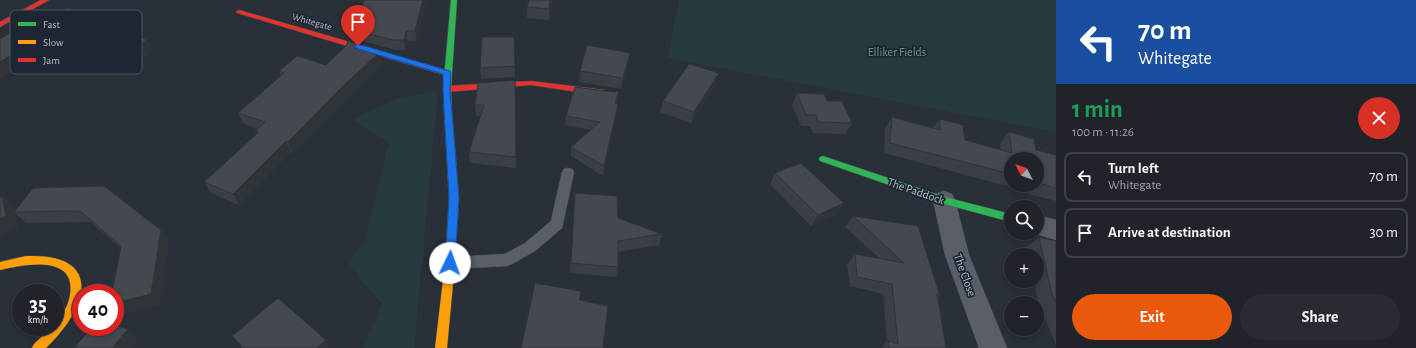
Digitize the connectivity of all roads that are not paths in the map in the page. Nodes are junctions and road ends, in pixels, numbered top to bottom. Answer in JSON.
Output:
{"nodes":[{"id":1,"x":46,"y":0,"type":"edge"},
{"id":2,"x":454,"y":0,"type":"edge"},
{"id":3,"x":28,"y":10,"type":"edge"},
{"id":4,"x":239,"y":12,"type":"dead end"},
{"id":5,"x":10,"y":20,"type":"edge"},
{"id":6,"x":0,"y":25,"type":"edge"},
{"id":7,"x":447,"y":72,"type":"junction"},
{"id":8,"x":446,"y":90,"type":"junction"},
{"id":9,"x":612,"y":94,"type":"edge"},
{"id":10,"x":823,"y":159,"type":"dead end"},
{"id":11,"x":568,"y":172,"type":"dead end"},
{"id":12,"x":944,"y":200,"type":"junction"},
{"id":13,"x":1004,"y":216,"type":"edge"},
{"id":14,"x":1044,"y":227,"type":"edge"},
{"id":15,"x":1056,"y":230,"type":"edge"},
{"id":16,"x":450,"y":263,"type":"junction"},
{"id":17,"x":0,"y":266,"type":"edge"},
{"id":18,"x":38,"y":348,"type":"edge"},
{"id":19,"x":441,"y":348,"type":"edge"},
{"id":20,"x":993,"y":348,"type":"edge"}],
"edges":[{"from":1,"to":3,"type":"street"},
{"from":2,"to":7,"type":"street"},
{"from":4,"to":7,"type":"street","name":"Whitegate"},
{"from":5,"to":6,"type":"street"},
{"from":7,"to":8,"type":"street"},
{"from":8,"to":9,"type":"street"},
{"from":8,"to":16,"type":"street"},
{"from":10,"to":12,"type":"street","name":"The Paddock"},
{"from":11,"to":16,"type":"lane"},
{"from":12,"to":13,"type":"street","name":"The Paddock"},
{"from":12,"to":20,"type":"street","name":"The Close"},
{"from":14,"to":15,"type":"street"},
{"from":16,"to":19,"type":"street"},
{"from":17,"to":18,"type":"street"}]}
